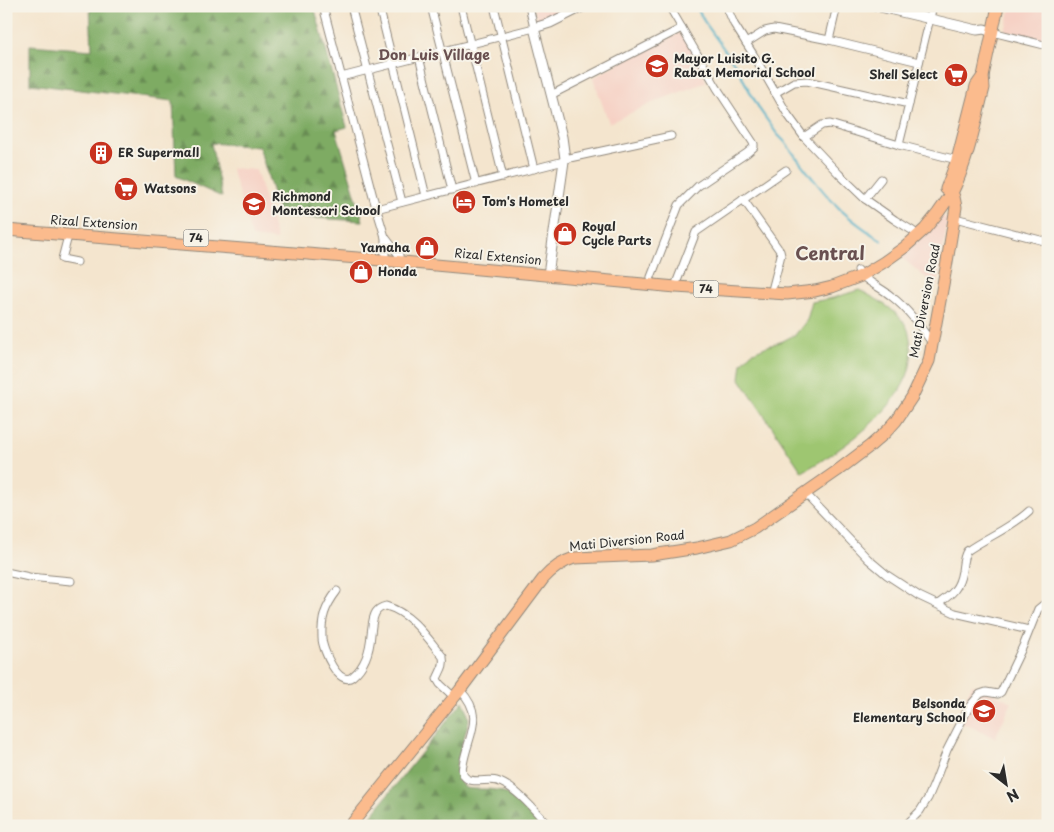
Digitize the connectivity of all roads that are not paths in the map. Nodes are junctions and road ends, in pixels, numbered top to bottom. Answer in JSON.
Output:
{"nodes":[{"id":1,"x":323,"y":6,"type":"edge"},
{"id":2,"x":351,"y":6,"type":"edge"},
{"id":3,"x":378,"y":6,"type":"edge"},
{"id":4,"x":431,"y":6,"type":"edge"},
{"id":5,"x":461,"y":6,"type":"edge"},
{"id":6,"x":494,"y":6,"type":"edge"},
{"id":7,"x":529,"y":6,"type":"edge"},
{"id":8,"x":584,"y":6,"type":"edge"},
{"id":9,"x":669,"y":6,"type":"edge"},
{"id":10,"x":728,"y":6,"type":"edge"},
{"id":11,"x":838,"y":6,"type":"edge"},
{"id":12,"x":876,"y":6,"type":"edge"},
{"id":13,"x":899,"y":6,"type":"edge"},
{"id":14,"x":998,"y":6,"type":"edge"},
{"id":15,"x":931,"y":13,"type":"edge"},
{"id":16,"x":534,"y":28,"type":"junction"},
{"id":17,"x":682,"y":28,"type":"junction"},
{"id":18,"x":988,"y":30,"type":"junction"},
{"id":19,"x":501,"y":36,"type":"junction"},
{"id":20,"x":829,"y":40,"type":"junction"},
{"id":21,"x":746,"y":43,"type":"junction"},
{"id":22,"x":470,"y":44,"type":"junction"},
{"id":23,"x":1048,"y":46,"type":"edge"},
{"id":24,"x":442,"y":51,"type":"junction"},
{"id":25,"x":418,"y":57,"type":"junction"},
{"id":26,"x":919,"y":62,"type":"junction"},
{"id":27,"x":393,"y":64,"type":"junction"},
{"id":28,"x":368,"y":70,"type":"junction"},
{"id":29,"x":342,"y":77,"type":"junction"},
{"id":30,"x":775,"y":93,"type":"junction"},
{"id":31,"x":551,"y":95,"type":"junction"},
{"id":32,"x":909,"y":104,"type":"junction"},
{"id":33,"x":975,"y":107,"type":"junction"},
{"id":34,"x":671,"y":136,"type":"dead end"},
{"id":35,"x":804,"y":137,"type":"junction"},
{"id":36,"x":899,"y":145,"type":"junction"},
{"id":37,"x":564,"y":160,"type":"junction"},
{"id":38,"x":957,"y":160,"type":"junction"},
{"id":39,"x":534,"y":168,"type":"junction"},
{"id":40,"x":786,"y":170,"type":"dead end"},
{"id":41,"x":503,"y":177,"type":"junction"},
{"id":42,"x":881,"y":179,"type":"dead end"},
{"id":43,"x":476,"y":184,"type":"junction"},
{"id":44,"x":452,"y":190,"type":"junction"},
{"id":45,"x":949,"y":191,"type":"junction"},
{"id":46,"x":426,"y":196,"type":"junction"},
{"id":47,"x":743,"y":199,"type":"junction"},
{"id":48,"x":865,"y":199,"type":"junction"},
{"id":49,"x":402,"y":202,"type":"junction"},
{"id":50,"x":376,"y":209,"type":"junction"},
{"id":51,"x":955,"y":218,"type":"junction"},
{"id":52,"x":6,"y":223,"type":"edge"},
{"id":53,"x":6,"y":230,"type":"edge"},
{"id":54,"x":913,"y":231,"type":"junction"},
{"id":55,"x":68,"y":236,"type":"junction"},
{"id":56,"x":385,"y":237,"type":"junction"},
{"id":57,"x":1048,"y":242,"type":"edge"},
{"id":58,"x":386,"y":257,"type":"junction"},
{"id":59,"x":399,"y":258,"type":"junction"},
{"id":60,"x":77,"y":262,"type":"dead end"},
{"id":61,"x":548,"y":272,"type":"junction"},
{"id":62,"x":860,"y":273,"type":"junction"},
{"id":63,"x":651,"y":278,"type":"junction"},
{"id":64,"x":677,"y":281,"type":"junction"},
{"id":65,"x":772,"y":291,"type":"junction"},
{"id":66,"x":932,"y":344,"type":"junction"},
{"id":67,"x":805,"y":493,"type":"junction"},
{"id":68,"x":1029,"y":511,"type":"dead end"},
{"id":69,"x":6,"y":572,"type":"edge"},
{"id":70,"x":71,"y":582,"type":"dead end"},
{"id":71,"x":337,"y":591,"type":"dead end"},
{"id":72,"x":1048,"y":600,"type":"edge"},
{"id":73,"x":938,"y":604,"type":"junction"},
{"id":74,"x":1029,"y":630,"type":"junction"},
{"id":75,"x":457,"y":694,"type":"junction"},
{"id":76,"x":350,"y":826,"type":"edge"},
{"id":77,"x":549,"y":826,"type":"edge"},
{"id":78,"x":905,"y":826,"type":"edge"}],
"edges":[{"from":1,"to":29,"type":"street"},
{"from":2,"to":28,"type":"street"},
{"from":3,"to":27,"type":"street"},
{"from":4,"to":24,"type":"street"},
{"from":5,"to":22,"type":"street"},
{"from":6,"to":19,"type":"street"},
{"from":7,"to":16,"type":"street"},
{"from":8,"to":16,"type":"street"},
{"from":9,"to":17,"type":"street"},
{"from":10,"to":21,"type":"street"},
{"from":11,"to":20,"type":"street"},
{"from":12,"to":15,"type":"street"},
{"from":13,"to":15,"type":"street"},
{"from":14,"to":18,"type":"main road","number":"74"},
{"from":15,"to":18,"type":"street"},
{"from":15,"to":26,"type":"street"},
{"from":16,"to":19,"type":"street"},
{"from":16,"to":31,"type":"street"},
{"from":17,"to":31,"type":"street"},
{"from":17,"to":63,"type":"street"},
{"from":18,"to":23,"type":"street"},
{"from":18,"to":33,"type":"main road","number":"74"},
{"from":19,"to":22,"type":"street"},
{"from":19,"to":39,"type":"street"},
{"from":20,"to":21,"type":"street"},
{"from":20,"to":26,"type":"street"},
{"from":21,"to":30,"type":"street"},
{"from":22,"to":24,"type":"street"},
{"from":22,"to":41,"type":"street"},
{"from":24,"to":25,"type":"street"},
{"from":24,"to":43,"type":"street"},
{"from":25,"to":27,"type":"street"},
{"from":25,"to":44,"type":"street"},
{"from":26,"to":32,"type":"street"},
{"from":27,"to":28,"type":"street"},
{"from":27,"to":46,"type":"street"},
{"from":28,"to":29,"type":"street"},
{"from":28,"to":49,"type":"street"},
{"from":29,"to":50,"type":"street"},
{"from":30,"to":32,"type":"street"},
{"from":30,"to":35,"type":"street"},
{"from":31,"to":37,"type":"street"},
{"from":32,"to":36,"type":"street"},
{"from":33,"to":38,"type":"main road","number":"74"},
{"from":33,"to":45,"type":"main road","number":"74"},
{"from":34,"to":37,"type":"street"},
{"from":35,"to":36,"type":"street"},
{"from":35,"to":48,"type":"street"},
{"from":36,"to":38,"type":"street"},
{"from":37,"to":39,"type":"street"},
{"from":37,"to":61,"type":"street"},
{"from":38,"to":45,"type":"main road","number":"74"},
{"from":39,"to":41,"type":"street"},
{"from":40,"to":47,"type":"street"},
{"from":41,"to":43,"type":"street"},
{"from":42,"to":48,"type":"street"},
{"from":43,"to":44,"type":"street"},
{"from":44,"to":46,"type":"street"},
{"from":45,"to":51,"type":"main road","name":"Mati Diversion Road"},
{"from":45,"to":54,"type":"main road","name":"Rizal Extension","number":"74"},
{"from":45,"to":62,"type":"main road","name":"Rizal Extension","number":"74"},
{"from":46,"to":49,"type":"street"},
{"from":47,"to":64,"type":"street"},
{"from":47,"to":65,"type":"street"},
{"from":48,"to":54,"type":"street"},
{"from":49,"to":50,"type":"street"},
{"from":50,"to":56,"type":"street"},
{"from":51,"to":57,"type":"street"},
{"from":51,"to":66,"type":"main road","name":"Mati Diversion Road"},
{"from":52,"to":58,"type":"main road","name":"Rizal Extension","number":"74"},
{"from":53,"to":55,"type":"main road","name":"Rizal Extension","number":"74"},
{"from":54,"to":62,"type":"main road","name":"Rizal Extension","number":"74"},
{"from":55,"to":58,"type":"main road","name":"Rizal Extension","number":"74"},
{"from":55,"to":60,"type":"street"},
{"from":56,"to":58,"type":"street"},
{"from":56,"to":59,"type":"street"},
{"from":58,"to":59,"type":"main road","name":"Rizal Extension","number":"74"},
{"from":59,"to":61,"type":"main road","name":"Rizal Extension","number":"74"},
{"from":61,"to":63,"type":"main road","name":"Rizal Extension","number":"74"},
{"from":61,"to":65,"type":"main road","name":"Rizal Extension","number":"74"},
{"from":62,"to":65,"type":"main road","name":"Rizal Extension","number":"74"},
{"from":62,"to":66,"type":"street"},
{"from":63,"to":64,"type":"main road","name":"Rizal Extension","number":"74"},
{"from":64,"to":65,"type":"main road","name":"Rizal Extension","number":"74"},
{"from":66,"to":67,"type":"main road","name":"Mati Diversion Road"},
{"from":67,"to":73,"type":"street"},
{"from":67,"to":75,"type":"main road","name":"Mati Diversion Road"},
{"from":68,"to":73,"type":"street"},
{"from":69,"to":70,"type":"street"},
{"from":71,"to":75,"type":"street"},
{"from":72,"to":74,"type":"street"},
{"from":73,"to":74,"type":"street"},
{"from":74,"to":78,"type":"street"},
{"from":75,"to":76,"type":"main road","name":"Mati Diversion Road"},
{"from":75,"to":77,"type":"street"}]}
